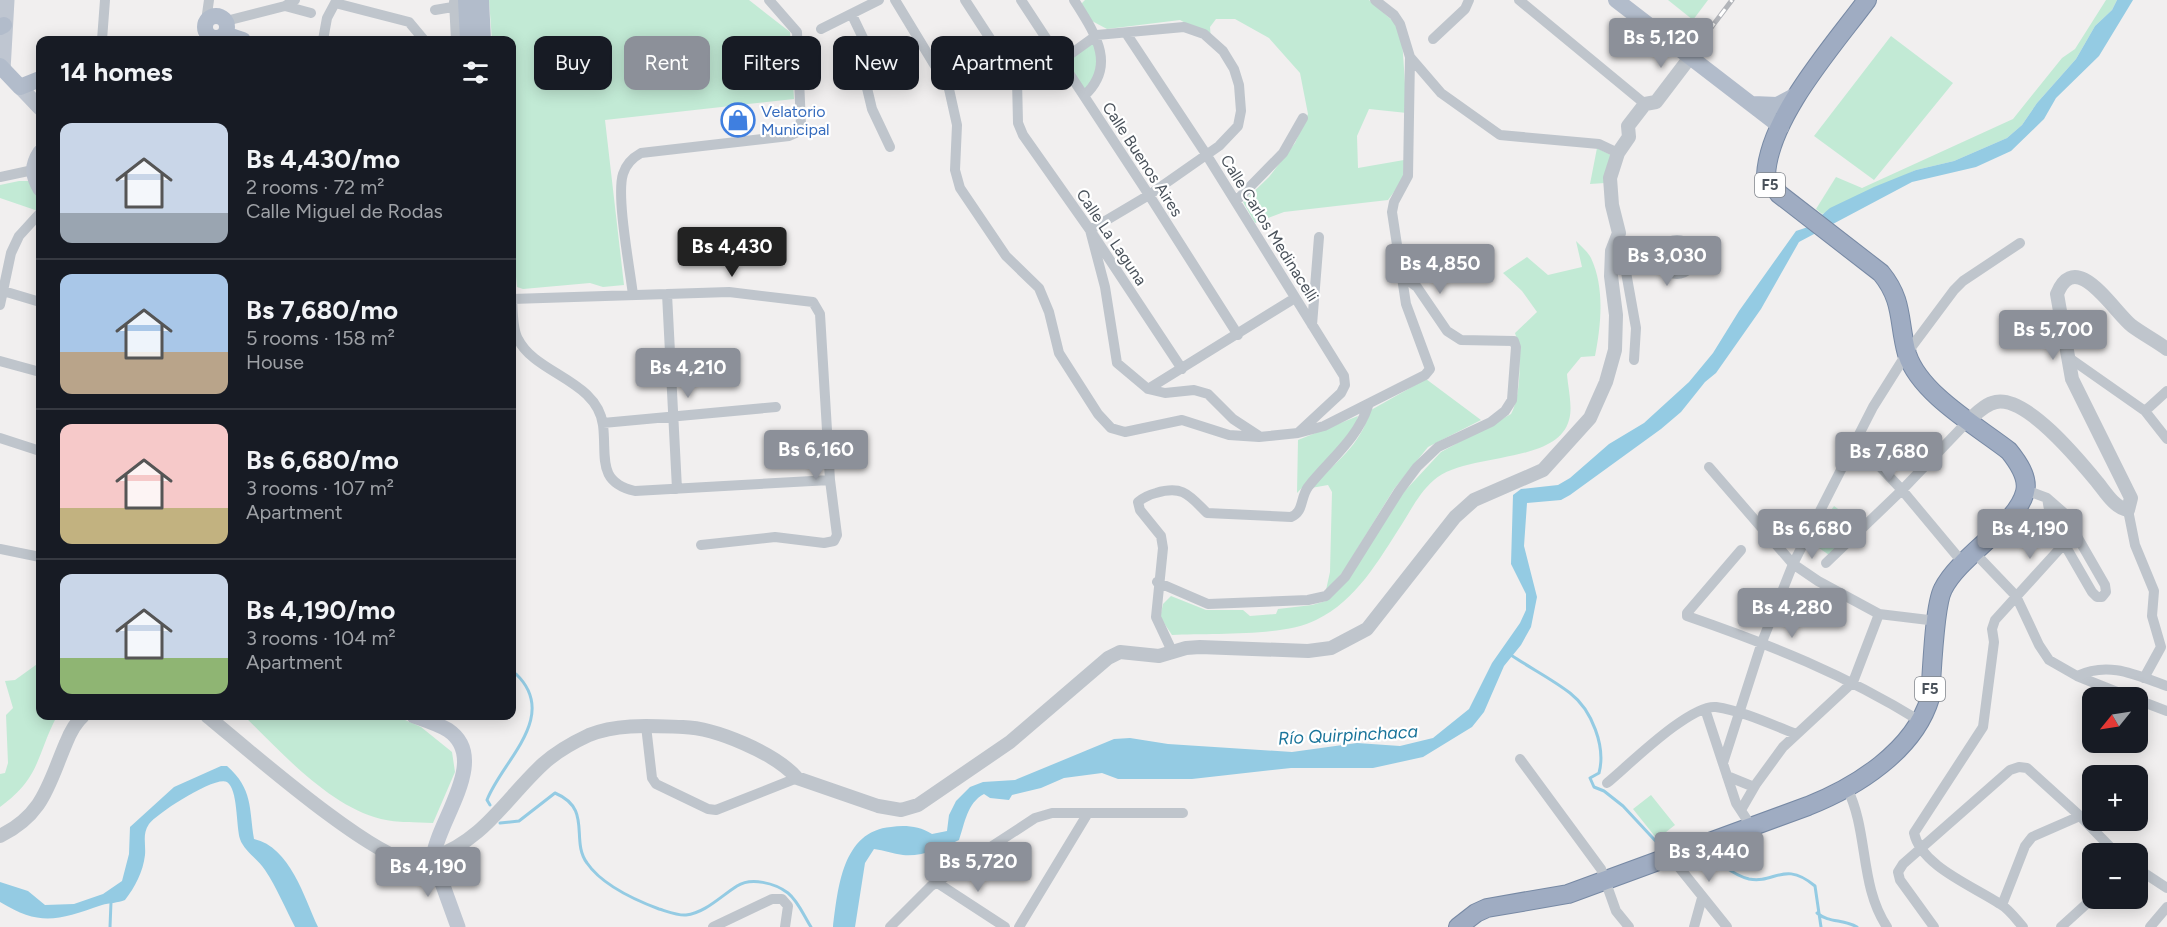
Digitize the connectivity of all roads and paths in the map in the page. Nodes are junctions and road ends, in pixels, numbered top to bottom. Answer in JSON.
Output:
{"nodes":[{"id":1,"x":7,"y":0,"type":"edge"},
{"id":2,"x":105,"y":0,"type":"edge"},
{"id":3,"x":209,"y":0,"type":"edge"},
{"id":4,"x":769,"y":0,"type":"edge"},
{"id":5,"x":879,"y":0,"type":"edge"},
{"id":6,"x":895,"y":0,"type":"edge"},
{"id":7,"x":965,"y":0,"type":"edge"},
{"id":8,"x":1021,"y":0,"type":"edge"},
{"id":9,"x":1074,"y":0,"type":"edge"},
{"id":10,"x":1375,"y":0,"type":"edge"},
{"id":11,"x":1469,"y":0,"type":"edge"},
{"id":12,"x":1519,"y":0,"type":"edge"},
{"id":13,"x":1616,"y":0,"type":"edge"},
{"id":14,"x":1867,"y":0,"type":"edge"},
{"id":15,"x":467,"y":2,"type":"edge"},
{"id":16,"x":290,"y":3,"type":"edge"},
{"id":17,"x":435,"y":10,"type":"dead end"},
{"id":18,"x":311,"y":13,"type":"dead end"},
{"id":19,"x":852,"y":15,"type":"junction"},
{"id":20,"x":2,"y":26,"type":"edge"},
{"id":21,"x":821,"y":29,"type":"dead end"},
{"id":22,"x":214,"y":31,"type":"edge"},
{"id":23,"x":1126,"y":33,"type":"junction"},
{"id":24,"x":1097,"y":35,"type":"junction"},
{"id":25,"x":102,"y":36,"type":"edge"},
{"id":26,"x":230,"y":36,"type":"edge"},
{"id":27,"x":324,"y":36,"type":"edge"},
{"id":28,"x":421,"y":36,"type":"edge"},
{"id":29,"x":457,"y":36,"type":"edge"},
{"id":30,"x":468,"y":36,"type":"edge"},
{"id":31,"x":481,"y":36,"type":"edge"},
{"id":32,"x":1045,"y":36,"type":"edge"},
{"id":33,"x":1433,"y":39,"type":"dead end"},
{"id":34,"x":1074,"y":52,"type":"edge"},
{"id":35,"x":1691,"y":56,"type":"junction"},
{"id":36,"x":1410,"y":57,"type":"junction"},
{"id":37,"x":2,"y":68,"type":"edge"},
{"id":38,"x":36,"y":81,"type":"edge"},
{"id":39,"x":1074,"y":81,"type":"edge"},
{"id":40,"x":20,"y":87,"type":"junction"},
{"id":41,"x":1796,"y":95,"type":"junction"},
{"id":42,"x":1084,"y":96,"type":"junction"},
{"id":43,"x":36,"y":104,"type":"edge"},
{"id":44,"x":1645,"y":104,"type":"junction"},
{"id":45,"x":1753,"y":104,"type":"junction"},
{"id":46,"x":1303,"y":118,"type":"dead end"},
{"id":47,"x":1781,"y":127,"type":"junction"},
{"id":48,"x":890,"y":147,"type":"dead end"},
{"id":49,"x":1618,"y":153,"type":"junction"},
{"id":50,"x":1206,"y":154,"type":"junction"},
{"id":51,"x":36,"y":162,"type":"edge"},
{"id":52,"x":0,"y":177,"type":"edge"},
{"id":53,"x":1149,"y":195,"type":"junction"},
{"id":54,"x":1236,"y":201,"type":"junction"},
{"id":55,"x":36,"y":217,"type":"edge"},
{"id":56,"x":1090,"y":230,"type":"junction"},
{"id":57,"x":1619,"y":233,"type":"junction"},
{"id":58,"x":1319,"y":237,"type":"dead end"},
{"id":59,"x":2020,"y":243,"type":"dead end"},
{"id":60,"x":1661,"y":264,"type":"dead end"},
{"id":61,"x":1628,"y":270,"type":"junction"},
{"id":62,"x":1402,"y":276,"type":"junction"},
{"id":63,"x":2,"y":291,"type":"edge"},
{"id":64,"x":667,"y":294,"type":"junction"},
{"id":65,"x":633,"y":295,"type":"junction"},
{"id":66,"x":1295,"y":298,"type":"junction"},
{"id":67,"x":516,"y":299,"type":"edge"},
{"id":68,"x":36,"y":301,"type":"edge"},
{"id":69,"x":0,"y":305,"type":"edge"},
{"id":70,"x":1312,"y":325,"type":"junction"},
{"id":71,"x":1238,"y":335,"type":"junction"},
{"id":72,"x":516,"y":342,"type":"edge"},
{"id":73,"x":2167,"y":349,"type":"edge"},
{"id":74,"x":1907,"y":353,"type":"junction"},
{"id":75,"x":2068,"y":357,"type":"junction"},
{"id":76,"x":1634,"y":360,"type":"dead end"},
{"id":77,"x":0,"y":361,"type":"edge"},
{"id":78,"x":1182,"y":369,"type":"junction"},
{"id":79,"x":36,"y":371,"type":"edge"},
{"id":80,"x":1148,"y":389,"type":"junction"},
{"id":81,"x":2167,"y":391,"type":"edge"},
{"id":82,"x":1368,"y":406,"type":"junction"},
{"id":83,"x":776,"y":407,"type":"dead end"},
{"id":84,"x":2145,"y":411,"type":"junction"},
{"id":85,"x":674,"y":415,"type":"junction"},
{"id":86,"x":1969,"y":420,"type":"junction"},
{"id":87,"x":603,"y":423,"type":"junction"},
{"id":88,"x":1298,"y":433,"type":"junction"},
{"id":89,"x":1259,"y":437,"type":"junction"},
{"id":90,"x":0,"y":438,"type":"edge"},
{"id":91,"x":2167,"y":439,"type":"edge"},
{"id":92,"x":1855,"y":440,"type":"junction"},
{"id":93,"x":36,"y":450,"type":"edge"},
{"id":94,"x":1709,"y":467,"type":"dead end"},
{"id":95,"x":830,"y":480,"type":"junction"},
{"id":96,"x":677,"y":489,"type":"junction"},
{"id":97,"x":1902,"y":490,"type":"junction"},
{"id":98,"x":2026,"y":490,"type":"junction"},
{"id":99,"x":2047,"y":498,"type":"junction"},
{"id":100,"x":2128,"y":510,"type":"junction"},
{"id":101,"x":2064,"y":544,"type":"junction"},
{"id":102,"x":701,"y":545,"type":"dead end"},
{"id":103,"x":0,"y":549,"type":"edge"},
{"id":104,"x":1741,"y":550,"type":"dead end"},
{"id":105,"x":36,"y":556,"type":"edge"},
{"id":106,"x":1968,"y":557,"type":"junction"},
{"id":107,"x":1826,"y":563,"type":"dead end"},
{"id":108,"x":1793,"y":564,"type":"junction"},
{"id":109,"x":1157,"y":582,"type":"junction"},
{"id":110,"x":2016,"y":596,"type":"junction"},
{"id":111,"x":1879,"y":614,"type":"junction"},
{"id":112,"x":1937,"y":621,"type":"junction"},
{"id":113,"x":1762,"y":642,"type":"junction"},
{"id":114,"x":1172,"y":651,"type":"junction"},
{"id":115,"x":2077,"y":676,"type":"junction"},
{"id":116,"x":2144,"y":678,"type":"junction"},
{"id":117,"x":1853,"y":682,"type":"junction"},
{"id":118,"x":2167,"y":686,"type":"edge"},
{"id":119,"x":2104,"y":687,"type":"edge"},
{"id":120,"x":2148,"y":704,"type":"edge"},
{"id":121,"x":1705,"y":709,"type":"junction"},
{"id":122,"x":2167,"y":711,"type":"edge"},
{"id":123,"x":1741,"y":713,"type":"junction"},
{"id":124,"x":80,"y":720,"type":"edge"},
{"id":125,"x":212,"y":720,"type":"edge"},
{"id":126,"x":424,"y":720,"type":"edge"},
{"id":127,"x":1920,"y":721,"type":"junction"},
{"id":128,"x":646,"y":726,"type":"junction"},
{"id":129,"x":1796,"y":734,"type":"junction"},
{"id":130,"x":1520,"y":759,"type":"dead end"},
{"id":131,"x":1724,"y":763,"type":"junction"},
{"id":132,"x":1727,"y":776,"type":"junction"},
{"id":133,"x":797,"y":778,"type":"junction"},
{"id":134,"x":1607,"y":783,"type":"dead end"},
{"id":135,"x":1754,"y":787,"type":"junction"},
{"id":136,"x":1847,"y":788,"type":"junction"},
{"id":137,"x":1741,"y":810,"type":"junction"},
{"id":138,"x":1088,"y":813,"type":"junction"},
{"id":139,"x":1183,"y":813,"type":"dead end"},
{"id":140,"x":2080,"y":816,"type":"junction"},
{"id":141,"x":1751,"y":826,"type":"junction"},
{"id":142,"x":0,"y":836,"type":"edge"},
{"id":143,"x":2106,"y":843,"type":"edge"},
{"id":144,"x":1922,"y":850,"type":"junction"},
{"id":145,"x":433,"y":854,"type":"junction"},
{"id":146,"x":1670,"y":855,"type":"junction"},
{"id":147,"x":2148,"y":876,"type":"edge"},
{"id":148,"x":1606,"y":881,"type":"junction"},
{"id":149,"x":936,"y":882,"type":"junction"},
{"id":150,"x":2167,"y":888,"type":"edge"},
{"id":151,"x":1702,"y":898,"type":"junction"},
{"id":152,"x":2002,"y":905,"type":"junction"},
{"id":153,"x":2167,"y":907,"type":"edge"},
{"id":154,"x":2082,"y":908,"type":"edge"},
{"id":155,"x":458,"y":927,"type":"edge"},
{"id":156,"x":713,"y":927,"type":"edge"},
{"id":157,"x":785,"y":927,"type":"edge"},
{"id":158,"x":890,"y":927,"type":"edge"},
{"id":159,"x":1005,"y":927,"type":"edge"},
{"id":160,"x":1019,"y":927,"type":"edge"},
{"id":161,"x":1458,"y":927,"type":"edge"},
{"id":162,"x":1629,"y":927,"type":"edge"},
{"id":163,"x":1694,"y":927,"type":"edge"},
{"id":164,"x":1727,"y":927,"type":"edge"},
{"id":165,"x":1887,"y":927,"type":"edge"},
{"id":166,"x":1934,"y":927,"type":"edge"},
{"id":167,"x":2023,"y":927,"type":"edge"},
{"id":168,"x":2061,"y":927,"type":"edge"},
{"id":169,"x":2150,"y":927,"type":"edge"}],
"edges":[{"from":1,"to":20,"type":"main road"},
{"from":2,"to":25,"type":"street"},
{"from":3,"to":22,"type":"street"},
{"from":4,"to":65,"type":"street"},
{"from":5,"to":19,"type":"street"},
{"from":6,"to":89,"type":"street"},
{"from":7,"to":56,"type":"street","name":"Calle La Laguna"},
{"from":8,"to":32,"type":"street","name":"Calle Buenos Aires"},
{"from":9,"to":24,"type":"street"},
{"from":10,"to":36,"type":"street"},
{"from":11,"to":33,"type":"street"},
{"from":12,"to":44,"type":"street"},
{"from":13,"to":35,"type":"main road"},
{"from":14,"to":41,"type":"highway","number":"F5"},
{"from":15,"to":17,"type":"street"},
{"from":15,"to":29,"type":"street"},
{"from":15,"to":30,"type":"main road"},
{"from":15,"to":31,"type":"main road"},
{"from":16,"to":18,"type":"street"},
{"from":16,"to":22,"type":"street"},
{"from":19,"to":21,"type":"street"},
{"from":19,"to":48,"type":"street"},
{"from":20,"to":37,"type":"main road"},
{"from":22,"to":26,"type":"main road"},
{"from":23,"to":24,"type":"street"},
{"from":23,"to":50,"type":"street","name":"Calle Carlos Medinacelli"},
{"from":23,"to":50,"type":"street"},
{"from":24,"to":34,"type":"street"},
{"from":24,"to":42,"type":"street"},
{"from":27,"to":28,"type":"street"},
{"from":35,"to":44,"type":"street"},
{"from":35,"to":45,"type":"main road"},
{"from":36,"to":49,"type":"street"},
{"from":36,"to":62,"type":"street"},
{"from":37,"to":40,"type":"main road"},
{"from":38,"to":40,"type":"main road"},
{"from":39,"to":42,"type":"street","name":"Calle Buenos Aires"},
{"from":40,"to":43,"type":"main road"},
{"from":41,"to":45,"type":"main road"},
{"from":41,"to":47,"type":"highway","number":"F5"},
{"from":42,"to":53,"type":"street","name":"Calle Buenos Aires"},
{"from":44,"to":49,"type":"street"},
{"from":45,"to":47,"type":"main road"},
{"from":46,"to":54,"type":"street"},
{"from":47,"to":74,"type":"highway","number":"F5"},
{"from":49,"to":57,"type":"street"},
{"from":50,"to":53,"type":"street"},
{"from":50,"to":54,"type":"street","name":"Calle Carlos Medinacelli"},
{"from":51,"to":52,"type":"street"},
{"from":53,"to":56,"type":"street"},
{"from":53,"to":71,"type":"street","name":"Calle Buenos Aires"},
{"from":54,"to":66,"type":"street","name":"Calle Carlos Medinacelli"},
{"from":55,"to":63,"type":"street"},
{"from":56,"to":78,"type":"street","name":"Calle La Laguna"},
{"from":56,"to":80,"type":"street"},
{"from":57,"to":61,"type":"street"},
{"from":57,"to":114,"type":"street"},
{"from":58,"to":70,"type":"street"},
{"from":59,"to":74,"type":"street"},
{"from":60,"to":61,"type":"street"},
{"from":61,"to":76,"type":"street"},
{"from":62,"to":82,"type":"street"},
{"from":62,"to":109,"type":"street"},
{"from":63,"to":68,"type":"street"},
{"from":63,"to":69,"type":"street"},
{"from":64,"to":65,"type":"street"},
{"from":64,"to":85,"type":"street"},
{"from":64,"to":95,"type":"street"},
{"from":65,"to":67,"type":"street"},
{"from":66,"to":70,"type":"street","name":"Calle Carlos Medinacelli"},
{"from":66,"to":71,"type":"street"},
{"from":70,"to":88,"type":"street","name":"Calle Carlos Medinacelli"},
{"from":71,"to":78,"type":"street"},
{"from":72,"to":87,"type":"street"},
{"from":73,"to":75,"type":"street"},
{"from":74,"to":86,"type":"highway","number":"F5"},
{"from":74,"to":92,"type":"street"},
{"from":75,"to":84,"type":"street"},
{"from":75,"to":100,"type":"street"},
{"from":77,"to":79,"type":"street"},
{"from":78,"to":80,"type":"street"},
{"from":80,"to":89,"type":"street"},
{"from":81,"to":84,"type":"street"},
{"from":82,"to":88,"type":"street"},
{"from":82,"to":109,"type":"street"},
{"from":83,"to":85,"type":"street"},
{"from":84,"to":91,"type":"street"},
{"from":85,"to":87,"type":"street"},
{"from":85,"to":96,"type":"street"},
{"from":86,"to":97,"type":"street"},
{"from":86,"to":98,"type":"highway","number":"F5"},
{"from":86,"to":100,"type":"street"},
{"from":87,"to":96,"type":"street"},
{"from":88,"to":89,"type":"street"},
{"from":90,"to":93,"type":"street"},
{"from":92,"to":97,"type":"street"},
{"from":92,"to":108,"type":"street"},
{"from":94,"to":108,"type":"street"},
{"from":95,"to":96,"type":"street"},
{"from":95,"to":102,"type":"street"},
{"from":97,"to":106,"type":"street"},
{"from":97,"to":107,"type":"street"},
{"from":98,"to":99,"type":"street"},
{"from":98,"to":106,"type":"highway","number":"F5"},
{"from":99,"to":101,"type":"street"},
{"from":99,"to":101,"type":"street"},
{"from":100,"to":116,"type":"street"},
{"from":101,"to":110,"type":"street"},
{"from":103,"to":105,"type":"street"},
{"from":104,"to":113,"type":"street"},
{"from":106,"to":110,"type":"street"},
{"from":106,"to":112,"type":"highway","number":"F5"},
{"from":108,"to":111,"type":"street"},
{"from":108,"to":113,"type":"street"},
{"from":109,"to":114,"type":"street"},
{"from":110,"to":115,"type":"street"},
{"from":110,"to":144,"type":"street"},
{"from":111,"to":112,"type":"street"},
{"from":111,"to":117,"type":"street"},
{"from":112,"to":127,"type":"highway","number":"F5"},
{"from":113,"to":117,"type":"street"},
{"from":113,"to":123,"type":"street"},
{"from":114,"to":133,"type":"street"},
{"from":115,"to":116,"type":"street"},
{"from":115,"to":119,"type":"street"},
{"from":116,"to":118,"type":"street"},
{"from":117,"to":127,"type":"street"},
{"from":117,"to":129,"type":"street"},
{"from":120,"to":122,"type":"street"},
{"from":121,"to":123,"type":"street"},
{"from":121,"to":131,"type":"street"},
{"from":121,"to":134,"type":"street"},
{"from":123,"to":129,"type":"street"},
{"from":123,"to":131,"type":"street"},
{"from":124,"to":142,"type":"street"},
{"from":125,"to":145,"type":"street"},
{"from":126,"to":145,"type":"main road"},
{"from":127,"to":136,"type":"highway","number":"F5"},
{"from":128,"to":133,"type":"street"},
{"from":128,"to":133,"type":"street"},
{"from":128,"to":145,"type":"street"},
{"from":129,"to":135,"type":"street"},
{"from":130,"to":148,"type":"street"},
{"from":131,"to":132,"type":"street"},
{"from":132,"to":135,"type":"street"},
{"from":132,"to":137,"type":"street"},
{"from":135,"to":137,"type":"street"},
{"from":136,"to":141,"type":"highway","number":"F5"},
{"from":136,"to":165,"type":"street"},
{"from":137,"to":141,"type":"street"},
{"from":138,"to":139,"type":"street"},
{"from":138,"to":149,"type":"street"},
{"from":138,"to":160,"type":"street"},
{"from":140,"to":143,"type":"street"},
{"from":140,"to":144,"type":"street"},
{"from":140,"to":152,"type":"street"},
{"from":141,"to":146,"type":"highway","number":"F5"},
{"from":144,"to":152,"type":"street"},
{"from":144,"to":166,"type":"street"},
{"from":145,"to":155,"type":"main road"},
{"from":146,"to":148,"type":"highway","number":"F5"},
{"from":146,"to":151,"type":"street"},
{"from":147,"to":150,"type":"street"},
{"from":148,"to":161,"type":"highway","number":"F5"},
{"from":148,"to":162,"type":"street"},
{"from":149,"to":158,"type":"street"},
{"from":149,"to":159,"type":"street"},
{"from":151,"to":163,"type":"street"},
{"from":151,"to":164,"type":"street"},
{"from":152,"to":167,"type":"street"},
{"from":153,"to":169,"type":"street"},
{"from":154,"to":168,"type":"street"},
{"from":156,"to":157,"type":"street"}]}
